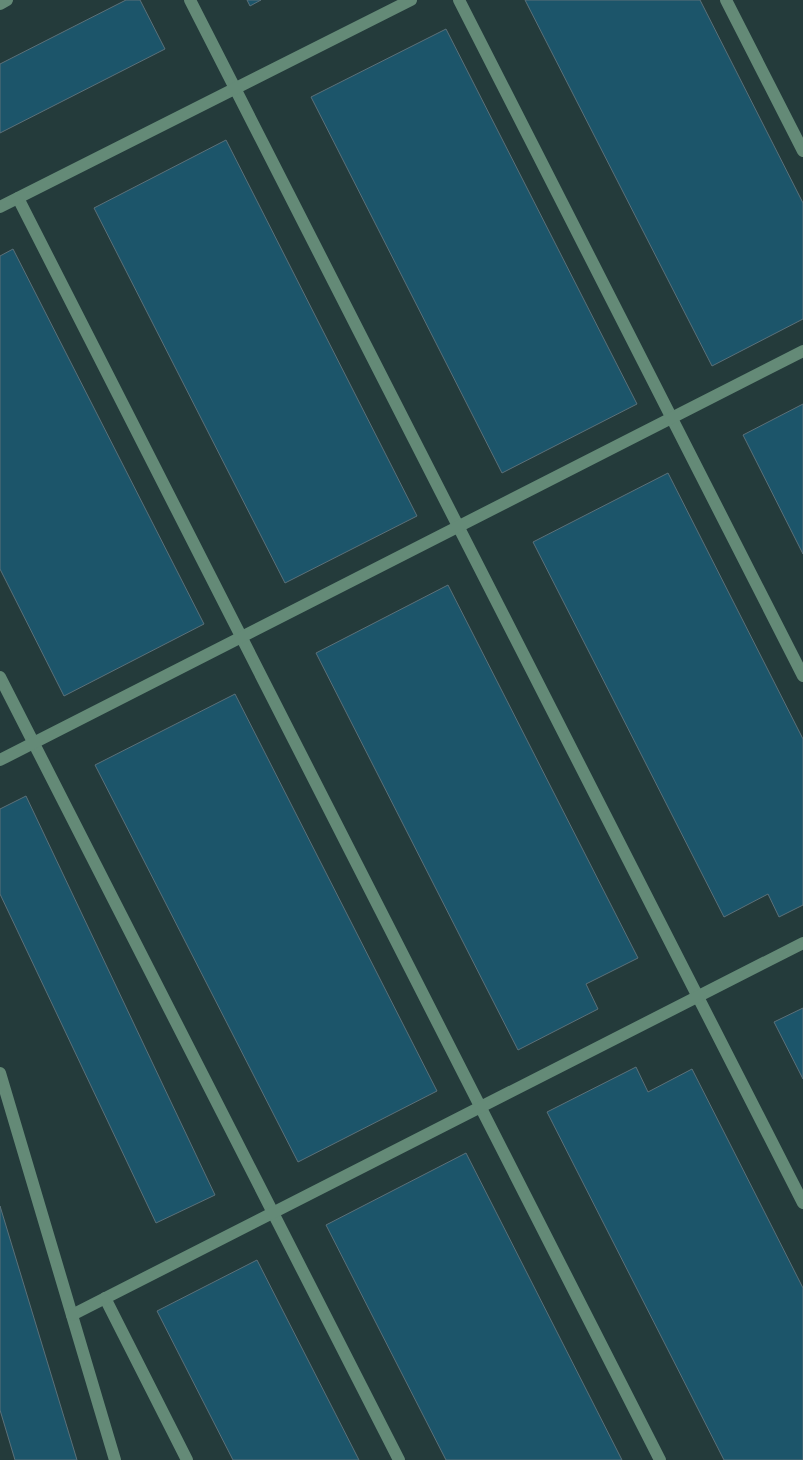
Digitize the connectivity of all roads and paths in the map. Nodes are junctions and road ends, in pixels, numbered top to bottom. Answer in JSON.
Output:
{"nodes":[{"id":1,"x":7,"y":0,"type":"edge"},
{"id":2,"x":190,"y":0,"type":"edge"},
{"id":3,"x":412,"y":0,"type":"edge"},
{"id":4,"x":459,"y":0,"type":"edge"},
{"id":5,"x":726,"y":0,"type":"edge"},
{"id":6,"x":0,"y":4,"type":"edge"},
{"id":7,"x":235,"y":89,"type":"junction"},
{"id":8,"x":803,"y":151,"type":"edge"},
{"id":9,"x":18,"y":198,"type":"junction"},
{"id":10,"x":0,"y":207,"type":"edge"},
{"id":11,"x":803,"y":351,"type":"edge"},
{"id":12,"x":672,"y":418,"type":"junction"},
{"id":13,"x":458,"y":527,"type":"junction"},
{"id":14,"x":241,"y":637,"type":"junction"},
{"id":15,"x":803,"y":676,"type":"edge"},
{"id":16,"x":0,"y":677,"type":"edge"},
{"id":17,"x":34,"y":743,"type":"junction"},
{"id":18,"x":0,"y":760,"type":"edge"},
{"id":19,"x":803,"y":943,"type":"edge"},
{"id":20,"x":698,"y":996,"type":"junction"},
{"id":21,"x":0,"y":1073,"type":"edge"},
{"id":22,"x":481,"y":1107,"type":"junction"},
{"id":23,"x":803,"y":1203,"type":"edge"},
{"id":24,"x":273,"y":1213,"type":"junction"},
{"id":25,"x":105,"y":1298,"type":"junction"},
{"id":26,"x":72,"y":1315,"type":"junction"},
{"id":27,"x":115,"y":1460,"type":"edge"},
{"id":28,"x":187,"y":1460,"type":"edge"},
{"id":29,"x":399,"y":1460,"type":"edge"},
{"id":30,"x":660,"y":1460,"type":"edge"}],
"edges":[{"from":1,"to":6,"type":"lane"},
{"from":2,"to":7,"type":"lane"},
{"from":3,"to":7,"type":"lane"},
{"from":4,"to":12,"type":"lane"},
{"from":5,"to":8,"type":"lane"},
{"from":7,"to":9,"type":"lane"},
{"from":7,"to":13,"type":"lane"},
{"from":9,"to":10,"type":"lane"},
{"from":9,"to":14,"type":"lane"},
{"from":11,"to":12,"type":"lane"},
{"from":12,"to":13,"type":"lane"},
{"from":12,"to":15,"type":"lane"},
{"from":13,"to":14,"type":"lane"},
{"from":13,"to":20,"type":"lane"},
{"from":14,"to":17,"type":"lane"},
{"from":14,"to":22,"type":"lane"},
{"from":16,"to":17,"type":"lane"},
{"from":17,"to":18,"type":"lane"},
{"from":17,"to":24,"type":"lane"},
{"from":19,"to":20,"type":"lane"},
{"from":20,"to":22,"type":"lane"},
{"from":20,"to":23,"type":"lane"},
{"from":21,"to":26,"type":"lane"},
{"from":22,"to":24,"type":"lane"},
{"from":22,"to":30,"type":"lane"},
{"from":24,"to":25,"type":"lane"},
{"from":24,"to":29,"type":"lane"},
{"from":25,"to":26,"type":"lane"},
{"from":25,"to":28,"type":"lane"},
{"from":26,"to":27,"type":"lane"}]}
